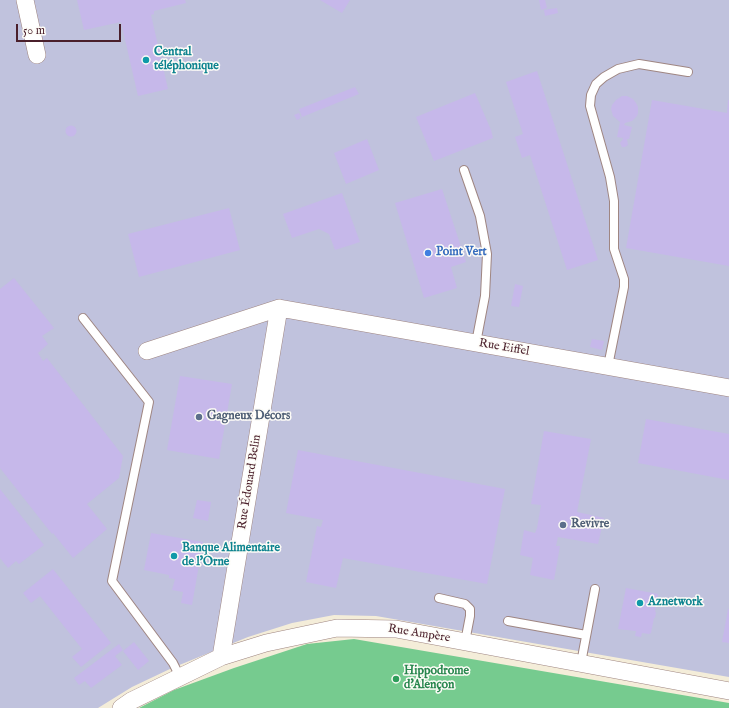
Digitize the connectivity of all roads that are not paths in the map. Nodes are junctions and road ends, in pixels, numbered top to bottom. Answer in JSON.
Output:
{"nodes":[{"id":1,"x":25,"y":0,"type":"edge"},
{"id":2,"x":37,"y":55,"type":"dead end"},
{"id":3,"x":688,"y":72,"type":"dead end"},
{"id":4,"x":464,"y":170,"type":"dead end"},
{"id":5,"x":279,"y":308,"type":"junction"},
{"id":6,"x":83,"y":318,"type":"dead end"},
{"id":7,"x":476,"y":343,"type":"junction"},
{"id":8,"x":147,"y":351,"type":"dead end"},
{"id":9,"x":608,"y":366,"type":"junction"},
{"id":10,"x":729,"y":388,"type":"edge"},
{"id":11,"x":595,"y":589,"type":"dead end"},
{"id":12,"x":439,"y":598,"type":"dead end"},
{"id":13,"x":508,"y":620,"type":"dead end"},
{"id":14,"x":586,"y":635,"type":"junction"},
{"id":15,"x":465,"y":642,"type":"junction"},
{"id":16,"x":221,"y":657,"type":"junction"},
{"id":17,"x":581,"y":664,"type":"junction"},
{"id":18,"x":180,"y":677,"type":"junction"},
{"id":19,"x":729,"y":691,"type":"edge"},
{"id":20,"x":121,"y":708,"type":"edge"}],
"edges":[{"from":1,"to":2,"type":"street"},
{"from":3,"to":9,"type":"lane"},
{"from":4,"to":7,"type":"lane"},
{"from":5,"to":7,"type":"street","name":"Rue Eiffel"},
{"from":5,"to":8,"type":"street"},
{"from":5,"to":16,"type":"street","name":"Rue Édouard Belin"},
{"from":6,"to":18,"type":"lane"},
{"from":7,"to":9,"type":"street","name":"Rue Eiffel"},
{"from":9,"to":10,"type":"street","name":"Rue Eiffel"},
{"from":11,"to":14,"type":"lane"},
{"from":12,"to":15,"type":"lane"},
{"from":13,"to":14,"type":"lane"},
{"from":14,"to":17,"type":"lane"},
{"from":15,"to":16,"type":"street","name":"Rue Ampère"},
{"from":15,"to":17,"type":"street","name":"Rue Ampère"},
{"from":16,"to":18,"type":"street","name":"Rue Ampère"},
{"from":17,"to":19,"type":"street","name":"Rue Ampère"},
{"from":18,"to":20,"type":"street","name":"Rue Ampère"}]}
